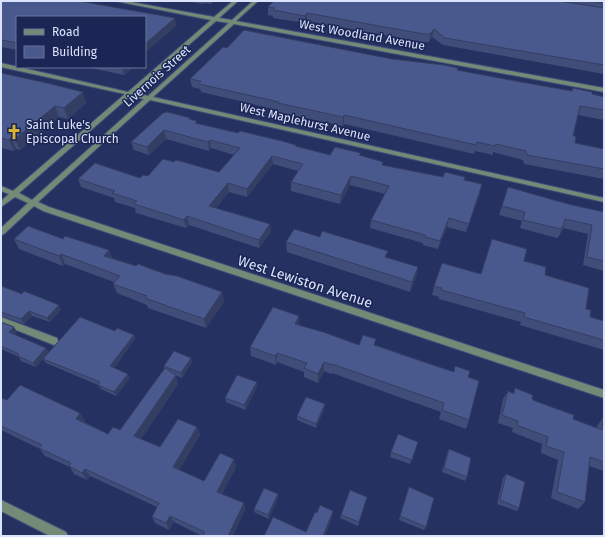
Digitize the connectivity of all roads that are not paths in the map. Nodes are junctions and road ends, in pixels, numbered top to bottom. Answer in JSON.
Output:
{"nodes":[{"id":1,"x":117,"y":1,"type":"edge"},
{"id":2,"x":236,"y":1,"type":"edge"},
{"id":3,"x":256,"y":1,"type":"edge"},
{"id":4,"x":216,"y":19,"type":"junction"},
{"id":5,"x":233,"y":22,"type":"junction"},
{"id":6,"x":1,"y":65,"type":"edge"},
{"id":7,"x":604,"y":90,"type":"edge"},
{"id":8,"x":128,"y":94,"type":"junction"},
{"id":9,"x":148,"y":98,"type":"junction"},
{"id":10,"x":1,"y":188,"type":"edge"},
{"id":11,"x":13,"y":194,"type":"junction"},
{"id":12,"x":604,"y":200,"type":"edge"},
{"id":13,"x":33,"y":203,"type":"junction"},
{"id":14,"x":1,"y":205,"type":"edge"},
{"id":15,"x":1,"y":232,"type":"edge"},
{"id":16,"x":1,"y":320,"type":"edge"},
{"id":17,"x":54,"y":341,"type":"dead end"},
{"id":18,"x":604,"y":394,"type":"edge"},
{"id":19,"x":1,"y":505,"type":"edge"},
{"id":20,"x":62,"y":536,"type":"edge"}],
"edges":[{"from":1,"to":4,"type":"street","name":"West Woodland Avenue"},
{"from":2,"to":4,"type":"street","name":"Livernois Street"},
{"from":3,"to":5,"type":"street","name":"Livernois Street"},
{"from":4,"to":5,"type":"street","name":"West Woodland Avenue"},
{"from":4,"to":8,"type":"street","name":"Livernois Street"},
{"from":5,"to":7,"type":"street","name":"West Woodland Avenue"},
{"from":5,"to":9,"type":"street","name":"Livernois Street"},
{"from":6,"to":8,"type":"street","name":"West Maplehurst Avenue"},
{"from":8,"to":9,"type":"street","name":"West Maplehurst Avenue"},
{"from":8,"to":11,"type":"street","name":"Livernois Street"},
{"from":9,"to":12,"type":"street","name":"West Maplehurst Avenue"},
{"from":9,"to":13,"type":"street","name":"Livernois Street"},
{"from":10,"to":11,"type":"street","name":"West Lewiston Avenue"},
{"from":11,"to":13,"type":"street","name":"West Lewiston Avenue"},
{"from":11,"to":14,"type":"street","name":"Livernois Street"},
{"from":13,"to":15,"type":"street","name":"Livernois Street"},
{"from":13,"to":18,"type":"street","name":"West Lewiston Avenue"},
{"from":16,"to":17,"type":"street"},
{"from":19,"to":20,"type":"street"}]}
